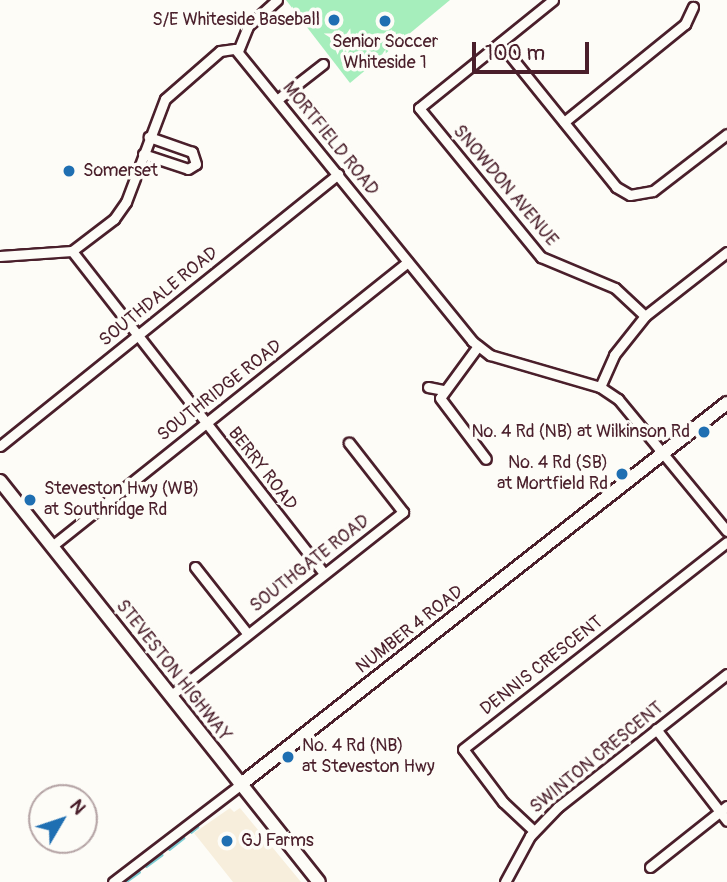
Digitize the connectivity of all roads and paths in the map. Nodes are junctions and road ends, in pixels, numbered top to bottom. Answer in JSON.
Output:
{"nodes":[{"id":1,"x":277,"y":0,"type":"edge"},
{"id":2,"x":554,"y":0,"type":"edge"},
{"id":3,"x":692,"y":7,"type":"dead end"},
{"id":4,"x":500,"y":43,"type":"junction"},
{"id":5,"x":238,"y":51,"type":"junction"},
{"id":6,"x":323,"y":64,"type":"dead end"},
{"id":7,"x":278,"y":99,"type":"junction"},
{"id":8,"x":564,"y":122,"type":"junction"},
{"id":9,"x":727,"y":134,"type":"edge"},
{"id":10,"x":149,"y":137,"type":"junction"},
{"id":11,"x":143,"y":153,"type":"junction"},
{"id":12,"x":338,"y":174,"type":"junction"},
{"id":13,"x":72,"y":251,"type":"junction"},
{"id":14,"x":727,"y":252,"type":"edge"},
{"id":15,"x":0,"y":256,"type":"edge"},
{"id":16,"x":408,"y":262,"type":"junction"},
{"id":17,"x":645,"y":316,"type":"junction"},
{"id":18,"x":136,"y":336,"type":"junction"},
{"id":19,"x":478,"y":346,"type":"junction"},
{"id":20,"x":428,"y":387,"type":"dead end"},
{"id":21,"x":600,"y":387,"type":"junction"},
{"id":22,"x":443,"y":390,"type":"junction"},
{"id":23,"x":727,"y":403,"type":"edge"},
{"id":24,"x":205,"y":423,"type":"junction"},
{"id":25,"x":349,"y":443,"type":"dead end"},
{"id":26,"x":0,"y":446,"type":"edge"},
{"id":27,"x":664,"y":453,"type":"junction"},
{"id":28,"x":486,"y":459,"type":"dead end"},
{"id":29,"x":0,"y":481,"type":"edge"},
{"id":30,"x":727,"y":531,"type":"edge"},
{"id":31,"x":727,"y":542,"type":"edge"},
{"id":32,"x":52,"y":546,"type":"junction"},
{"id":33,"x":195,"y":567,"type":"dead end"},
{"id":34,"x":324,"y":573,"type":"junction"},
{"id":35,"x":247,"y":633,"type":"junction"},
{"id":36,"x":727,"y":674,"type":"edge"},
{"id":37,"x":170,"y":696,"type":"junction"},
{"id":38,"x":656,"y":729,"type":"junction"},
{"id":39,"x":240,"y":785,"type":"junction"},
{"id":40,"x":723,"y":809,"type":"edge"},
{"id":41,"x":727,"y":821,"type":"edge"},
{"id":42,"x":534,"y":831,"type":"junction"},
{"id":43,"x":650,"y":867,"type":"dead end"},
{"id":44,"x":113,"y":882,"type":"edge"},
{"id":45,"x":319,"y":882,"type":"edge"},
{"id":46,"x":505,"y":882,"type":"edge"}],
"edges":[{"from":1,"to":5,"type":"street"},
{"from":2,"to":4,"type":"street"},
{"from":3,"to":8,"type":"street"},
{"from":4,"to":8,"type":"street"},
{"from":4,"to":17,"type":"street","name":"SNOWDON AVENUE"},
{"from":5,"to":7,"type":"street","name":"MORTFIELD ROAD"},
{"from":5,"to":10,"type":"street"},
{"from":6,"to":7,"type":"street"},
{"from":7,"to":12,"type":"street","name":"MORTFIELD ROAD"},
{"from":8,"to":9,"type":"street"},
{"from":10,"to":11,"type":"street"},
{"from":10,"to":11,"type":"street"},
{"from":11,"to":13,"type":"street"},
{"from":12,"to":16,"type":"street","name":"MORTFIELD ROAD"},
{"from":12,"to":18,"type":"street","name":"SOUTHDALE ROAD"},
{"from":13,"to":15,"type":"street"},
{"from":13,"to":18,"type":"street","name":"BERRY ROAD"},
{"from":14,"to":17,"type":"street"},
{"from":16,"to":19,"type":"street","name":"MORTFIELD ROAD"},
{"from":16,"to":24,"type":"street","name":"SOUTHRIDGE ROAD"},
{"from":17,"to":21,"type":"street"},
{"from":18,"to":24,"type":"street","name":"BERRY ROAD"},
{"from":18,"to":26,"type":"street","name":"SOUTHDALE ROAD"},
{"from":19,"to":21,"type":"street","name":"MORTFIELD ROAD"},
{"from":19,"to":22,"type":"street"},
{"from":20,"to":22,"type":"street"},
{"from":21,"to":27,"type":"street","name":"MORTFIELD ROAD"},
{"from":22,"to":28,"type":"street"},
{"from":23,"to":27,"type":"main road","name":"NUMBER 4 ROAD"},
{"from":24,"to":32,"type":"street","name":"SOUTHRIDGE ROAD"},
{"from":24,"to":34,"type":"street","name":"BERRY ROAD"},
{"from":25,"to":34,"type":"street","name":"SOUTHGATE ROAD"},
{"from":27,"to":30,"type":"street","name":"MORTFIELD ROAD"},
{"from":27,"to":39,"type":"main road","name":"NUMBER 4 ROAD"},
{"from":29,"to":32,"type":"main road","name":"STEVESTON HIGHWAY"},
{"from":31,"to":42,"type":"street","name":"DENNIS CRESCENT"},
{"from":32,"to":37,"type":"main road","name":"STEVESTON HIGHWAY"},
{"from":33,"to":35,"type":"street"},
{"from":34,"to":35,"type":"street","name":"SOUTHGATE ROAD"},
{"from":35,"to":37,"type":"street","name":"SOUTHGATE ROAD"},
{"from":36,"to":38,"type":"street","name":"SWINTON CRESCENT"},
{"from":37,"to":39,"type":"main road","name":"STEVESTON HIGHWAY"},
{"from":38,"to":40,"type":"street"},
{"from":38,"to":42,"type":"street","name":"SWINTON CRESCENT"},
{"from":39,"to":44,"type":"street","name":"NUMBER 4 ROAD"},
{"from":39,"to":45,"type":"main road","name":"STEVESTON HIGHWAY"},
{"from":40,"to":41,"type":"street"},
{"from":40,"to":43,"type":"street"},
{"from":42,"to":46,"type":"street","name":"SWINTON CRESCENT"}]}
